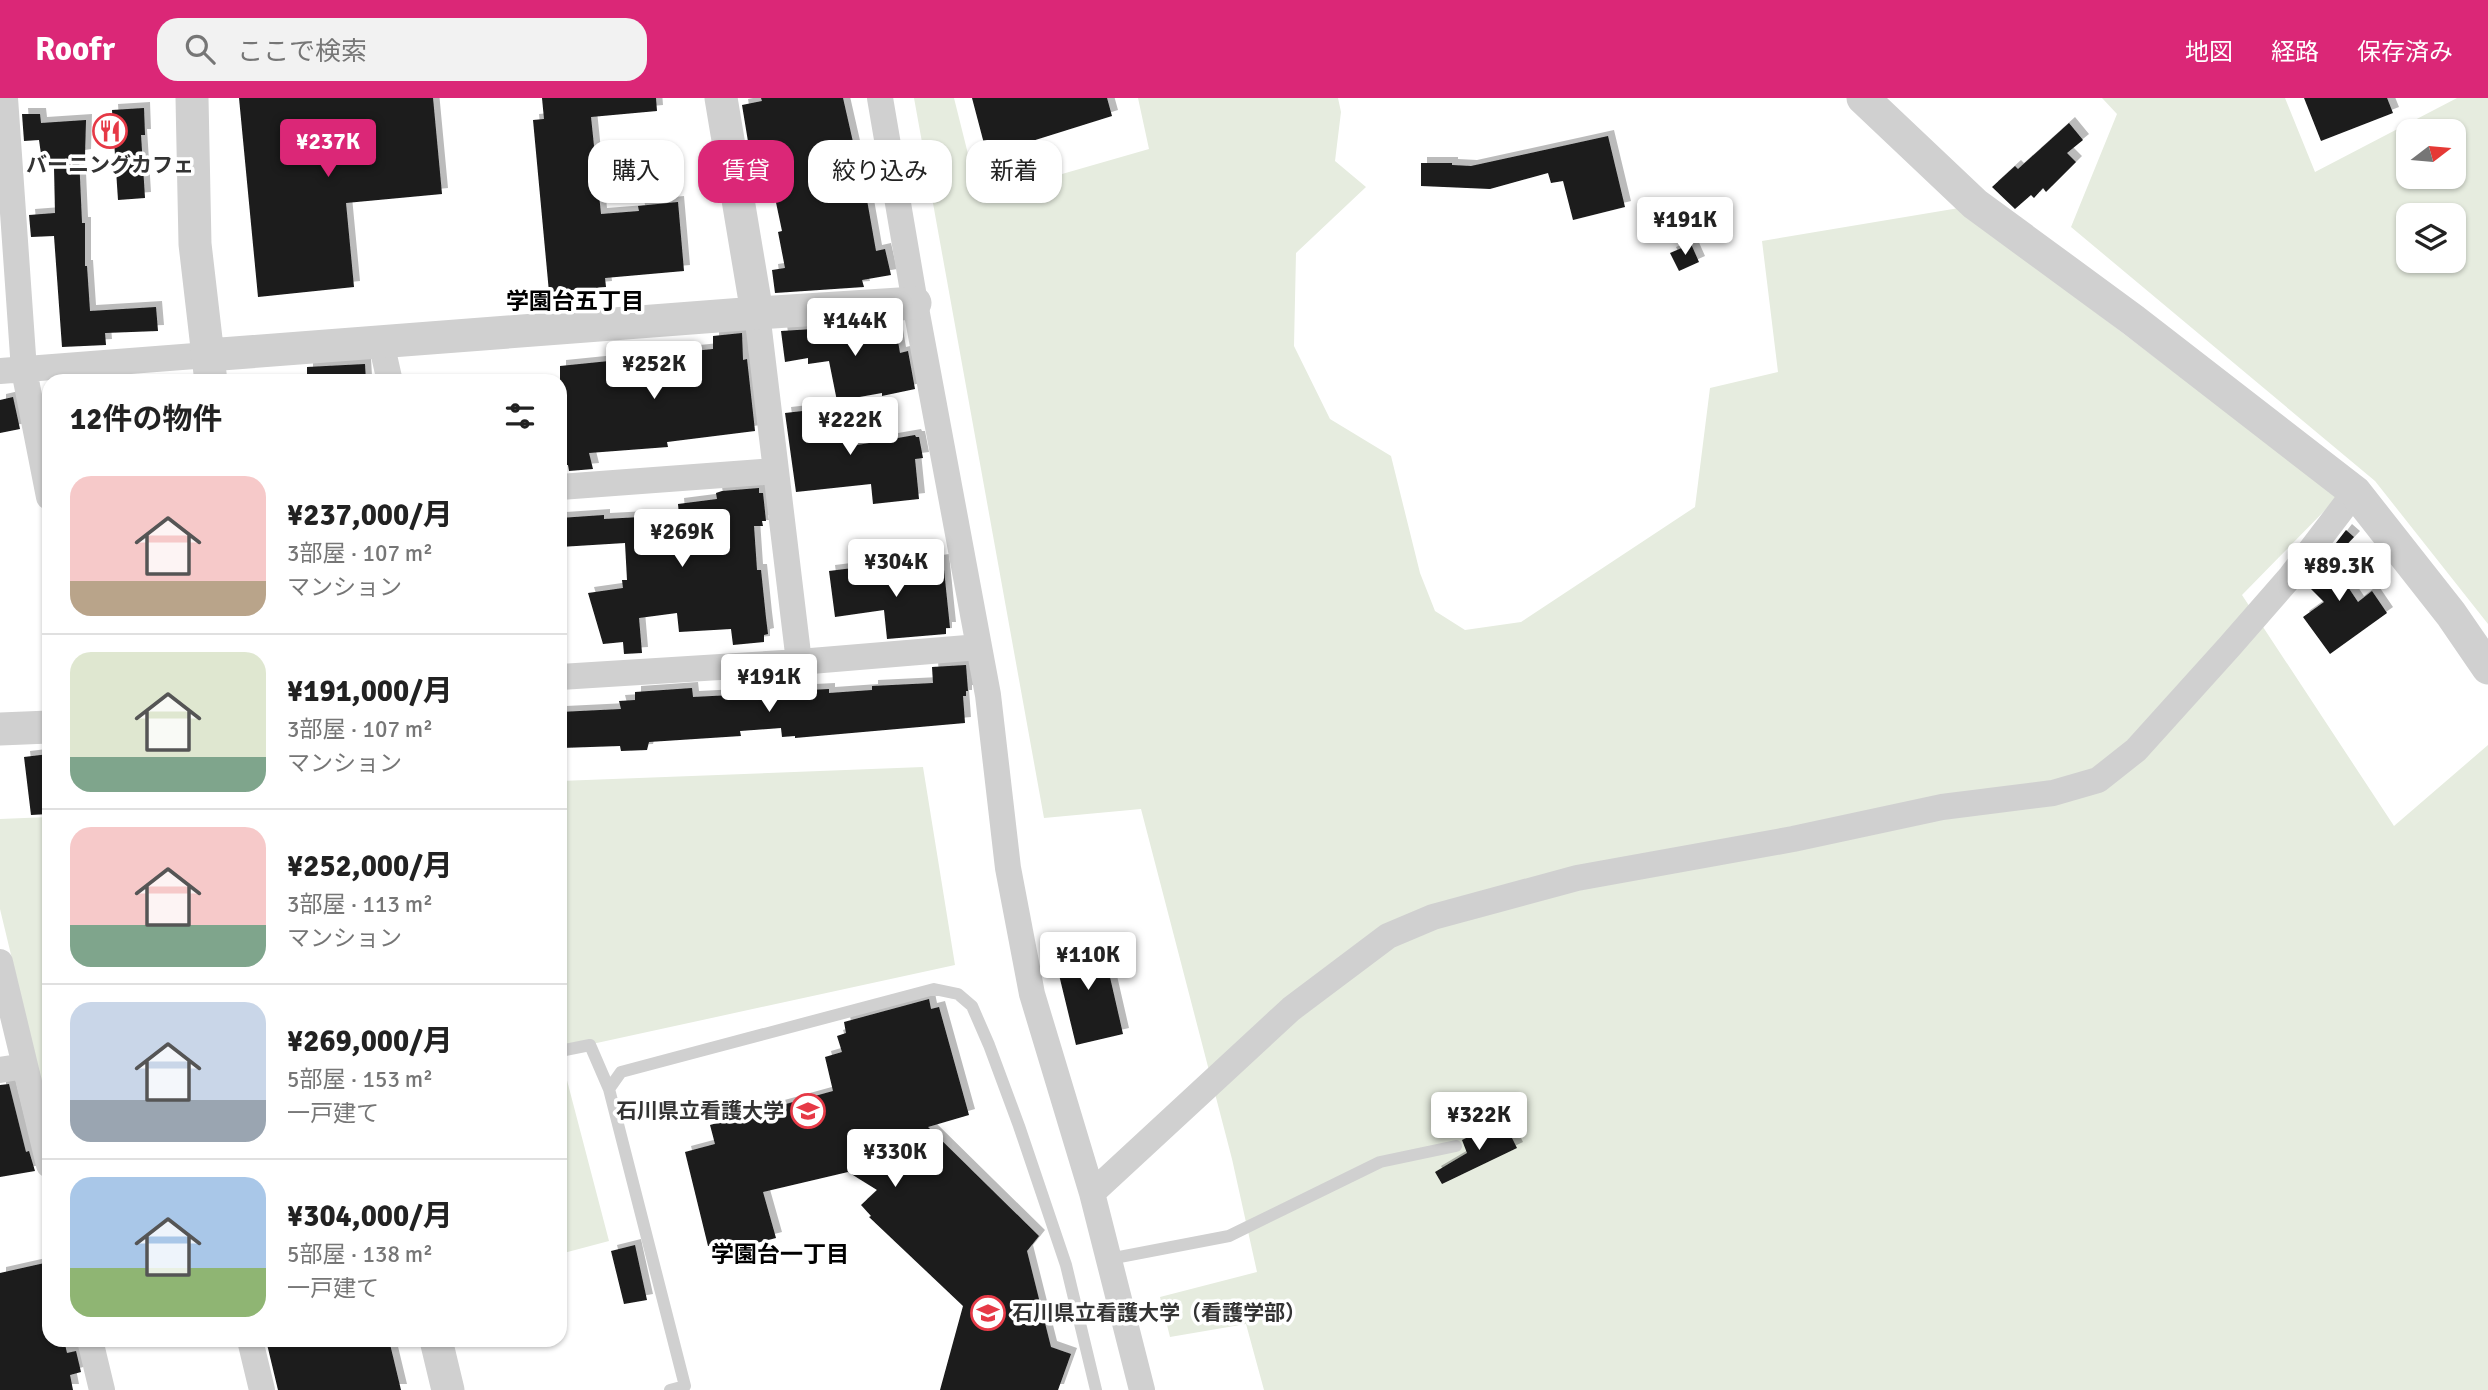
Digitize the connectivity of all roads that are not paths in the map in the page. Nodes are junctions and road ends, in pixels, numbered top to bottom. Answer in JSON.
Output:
{"nodes":[{"id":1,"x":5,"y":98,"type":"edge"},
{"id":2,"x":192,"y":98,"type":"edge"},
{"id":3,"x":722,"y":98,"type":"edge"},
{"id":4,"x":880,"y":98,"type":"edge"},
{"id":5,"x":1863,"y":98,"type":"edge"},
{"id":6,"x":7,"y":223,"type":"edge"},
{"id":7,"x":915,"y":303,"type":"junction"},
{"id":8,"x":757,"y":313,"type":"junction"},
{"id":9,"x":381,"y":342,"type":"junction"},
{"id":10,"x":209,"y":368,"type":"edge"},
{"id":11,"x":12,"y":370,"type":"edge"},
{"id":12,"x":388,"y":374,"type":"edge"},
{"id":13,"x":776,"y":471,"type":"junction"},
{"id":14,"x":42,"y":473,"type":"edge"},
{"id":15,"x":567,"y":486,"type":"edge"},
{"id":16,"x":2355,"y":492,"type":"junction"},
{"id":17,"x":979,"y":647,"type":"junction"},
{"id":18,"x":799,"y":662,"type":"junction"},
{"id":19,"x":2487,"y":665,"type":"edge"},
{"id":20,"x":567,"y":676,"type":"edge"},
{"id":21,"x":42,"y":727,"type":"edge"},
{"id":22,"x":0,"y":729,"type":"edge"},
{"id":23,"x":0,"y":962,"type":"edge"},
{"id":24,"x":567,"y":1050,"type":"edge"},
{"id":25,"x":12,"y":1068,"type":"edge"},
{"id":26,"x":608,"y":1089,"type":"junction"},
{"id":27,"x":1456,"y":1146,"type":"dead end"},
{"id":28,"x":42,"y":1147,"type":"edge"},
{"id":29,"x":1092,"y":1193,"type":"junction"},
{"id":30,"x":1109,"y":1259,"type":"junction"},
{"id":31,"x":92,"y":1347,"type":"edge"},
{"id":32,"x":252,"y":1347,"type":"edge"},
{"id":33,"x":438,"y":1347,"type":"edge"},
{"id":34,"x":685,"y":1388,"type":"edge"},
{"id":35,"x":102,"y":1390,"type":"edge"},
{"id":36,"x":262,"y":1390,"type":"edge"},
{"id":37,"x":448,"y":1390,"type":"edge"},
{"id":38,"x":670,"y":1390,"type":"edge"},
{"id":39,"x":1096,"y":1390,"type":"edge"},
{"id":40,"x":1142,"y":1390,"type":"edge"}],
"edges":[{"from":1,"to":6,"type":"street"},
{"from":2,"to":10,"type":"street"},
{"from":3,"to":8,"type":"street"},
{"from":4,"to":7,"type":"street"},
{"from":5,"to":16,"type":"street"},
{"from":6,"to":11,"type":"street"},
{"from":7,"to":8,"type":"street"},
{"from":7,"to":17,"type":"street"},
{"from":8,"to":9,"type":"street"},
{"from":8,"to":13,"type":"street"},
{"from":9,"to":10,"type":"street"},
{"from":9,"to":12,"type":"street"},
{"from":10,"to":11,"type":"street"},
{"from":11,"to":14,"type":"street"},
{"from":13,"to":15,"type":"street"},
{"from":13,"to":18,"type":"street"},
{"from":16,"to":19,"type":"street"},
{"from":16,"to":29,"type":"street"},
{"from":17,"to":18,"type":"street"},
{"from":17,"to":29,"type":"street"},
{"from":18,"to":20,"type":"street"},
{"from":21,"to":22,"type":"street"},
{"from":23,"to":25,"type":"street"},
{"from":24,"to":26,"type":"lane"},
{"from":25,"to":28,"type":"street"},
{"from":26,"to":34,"type":"lane"},
{"from":26,"to":39,"type":"lane"},
{"from":27,"to":30,"type":"lane"},
{"from":29,"to":30,"type":"street"},
{"from":30,"to":40,"type":"street"},
{"from":31,"to":35,"type":"street"},
{"from":32,"to":36,"type":"street"},
{"from":33,"to":37,"type":"street"},
{"from":34,"to":38,"type":"lane"}]}
